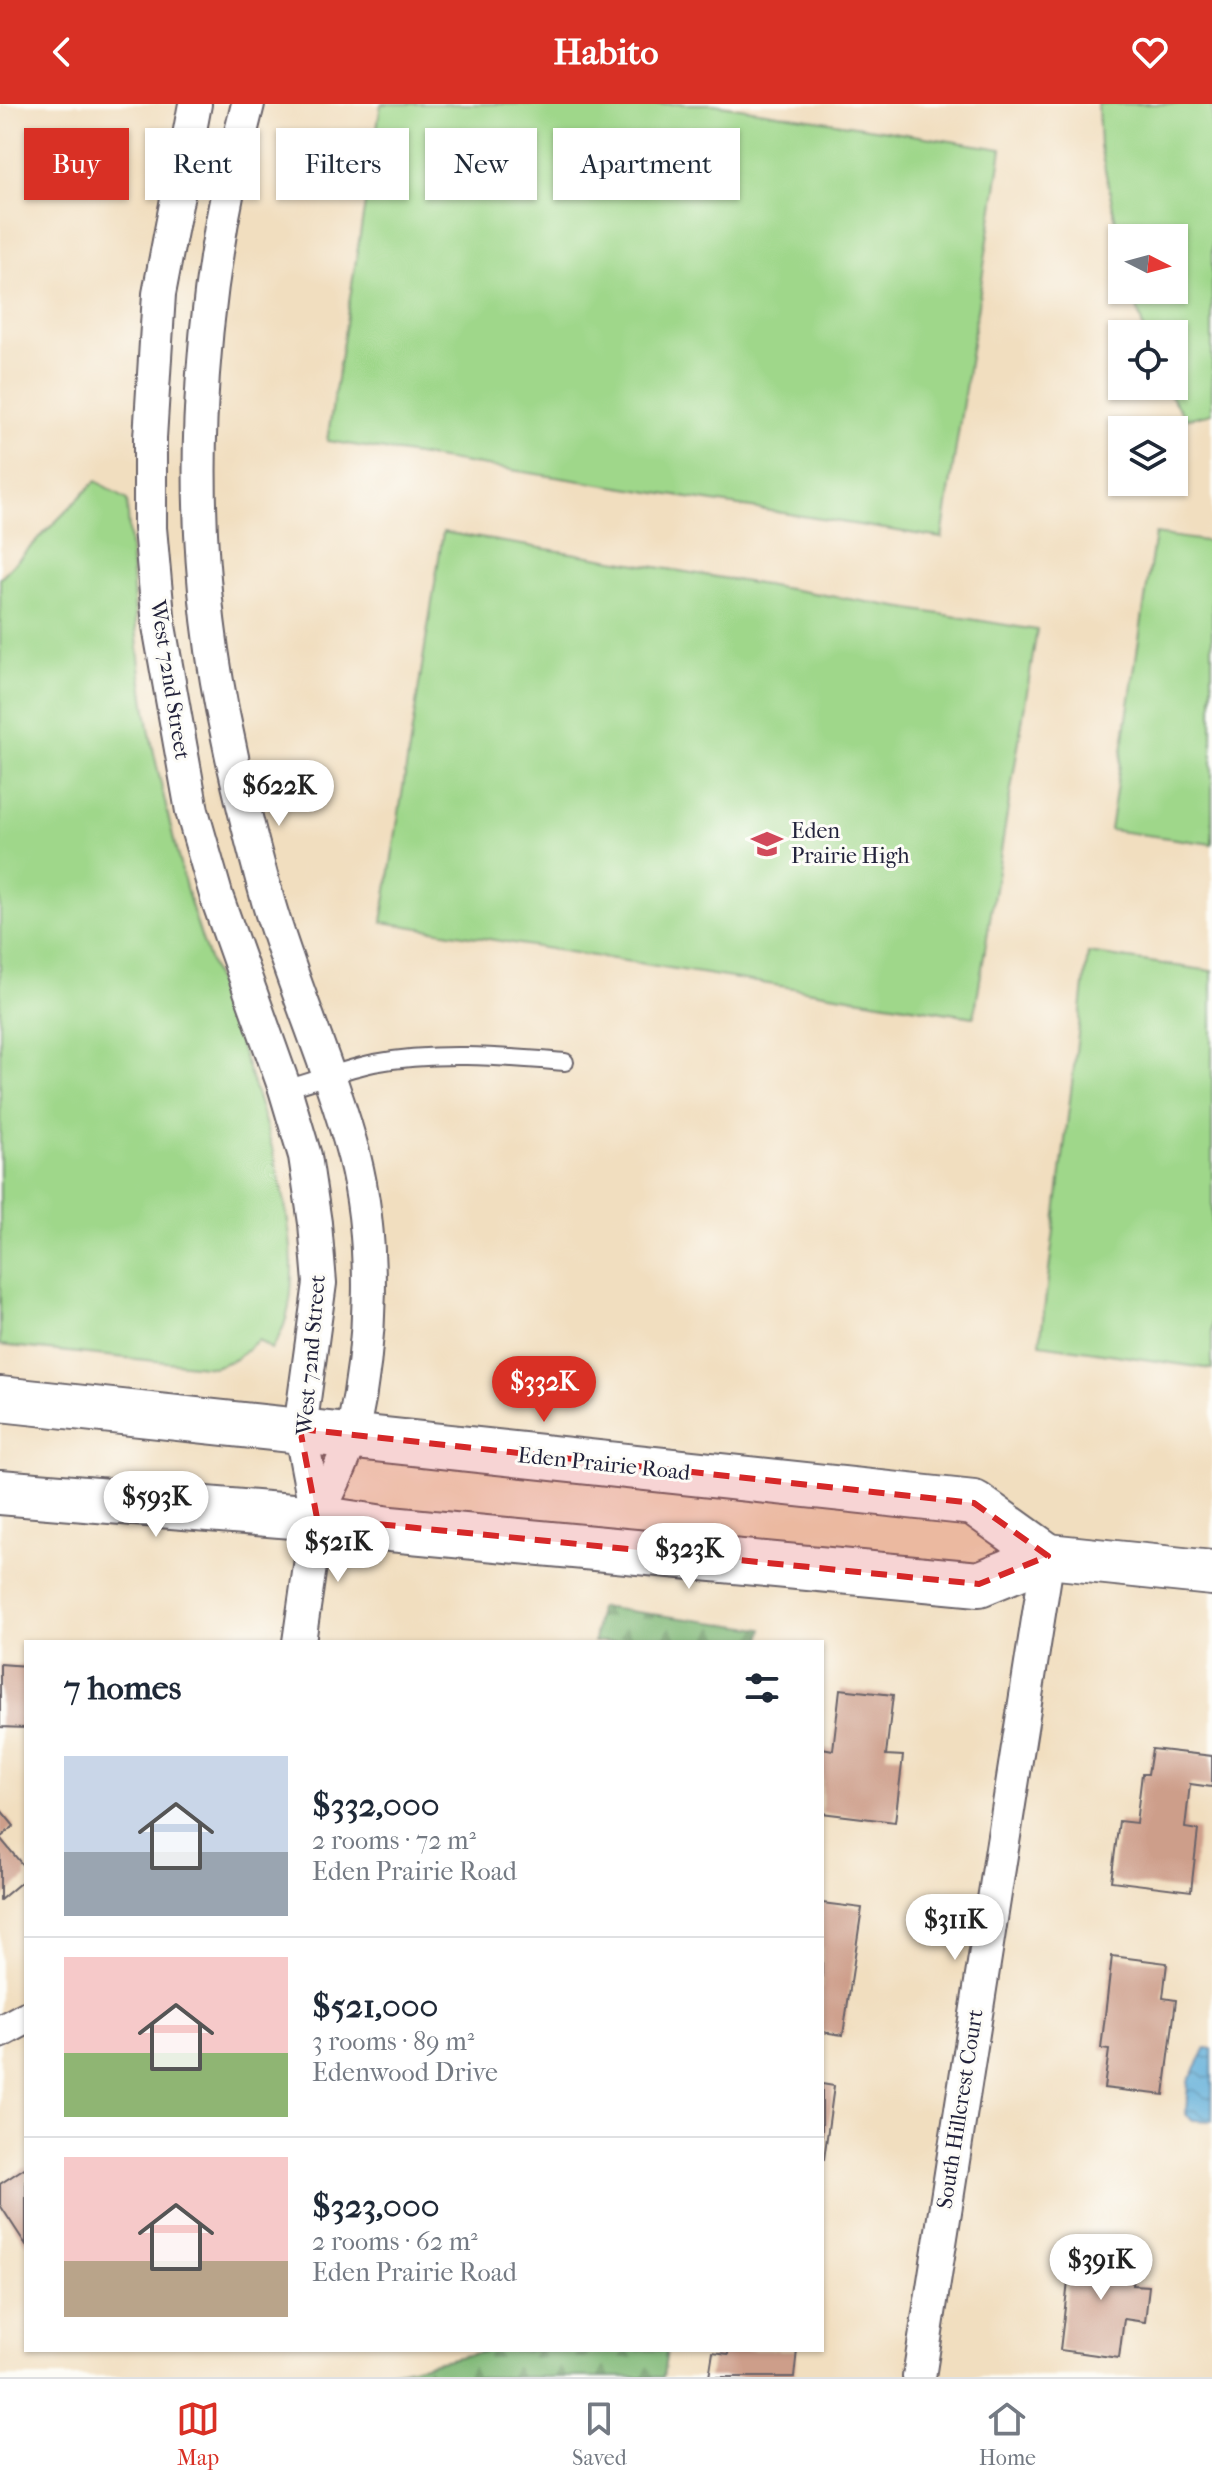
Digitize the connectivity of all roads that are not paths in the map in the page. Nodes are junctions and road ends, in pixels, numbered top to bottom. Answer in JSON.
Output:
{"nodes":[{"id":1,"x":195,"y":104,"type":"edge"},
{"id":2,"x":248,"y":104,"type":"edge"},
{"id":3,"x":565,"y":1062,"type":"dead end"},
{"id":4,"x":328,"y":1077,"type":"junction"},
{"id":5,"x":285,"y":1089,"type":"junction"},
{"id":6,"x":0,"y":1399,"type":"edge"},
{"id":7,"x":300,"y":1429,"type":"junction"},
{"id":8,"x":352,"y":1434,"type":"junction"},
{"id":9,"x":0,"y":1492,"type":"edge"},
{"id":10,"x":317,"y":1518,"type":"junction"},
{"id":11,"x":1048,"y":1556,"type":"junction"},
{"id":12,"x":1212,"y":1573,"type":"edge"},
{"id":13,"x":299,"y":1640,"type":"edge"},
{"id":14,"x":24,"y":2019,"type":"edge"},
{"id":15,"x":0,"y":2032,"type":"edge"},
{"id":16,"x":919,"y":2377,"type":"edge"}],
"edges":[{"from":1,"to":5,"type":"street","name":"West 72nd Street"},
{"from":2,"to":4,"type":"street","name":"West 72nd Street"},
{"from":3,"to":4,"type":"lane"},
{"from":4,"to":5,"type":"lane"},
{"from":4,"to":8,"type":"street","name":"West 72nd Street"},
{"from":5,"to":7,"type":"street","name":"West 72nd Street"},
{"from":6,"to":7,"type":"main road","name":"Eden Prairie Road"},
{"from":7,"to":8,"type":"main road","name":"Eden Prairie Road"},
{"from":7,"to":10,"type":"street","name":"West 72nd Street"},
{"from":8,"to":10,"type":"street","name":"West 72nd Street"},
{"from":8,"to":11,"type":"main road","name":"Eden Prairie Road"},
{"from":9,"to":10,"type":"main road","name":"Eden Prairie Road"},
{"from":10,"to":11,"type":"main road","name":"Eden Prairie Road"},
{"from":10,"to":13,"type":"street"},
{"from":11,"to":12,"type":"main road","name":"Eden Prairie Road"},
{"from":11,"to":16,"type":"street","name":"South Hillcrest Court"},
{"from":14,"to":15,"type":"street"}]}
